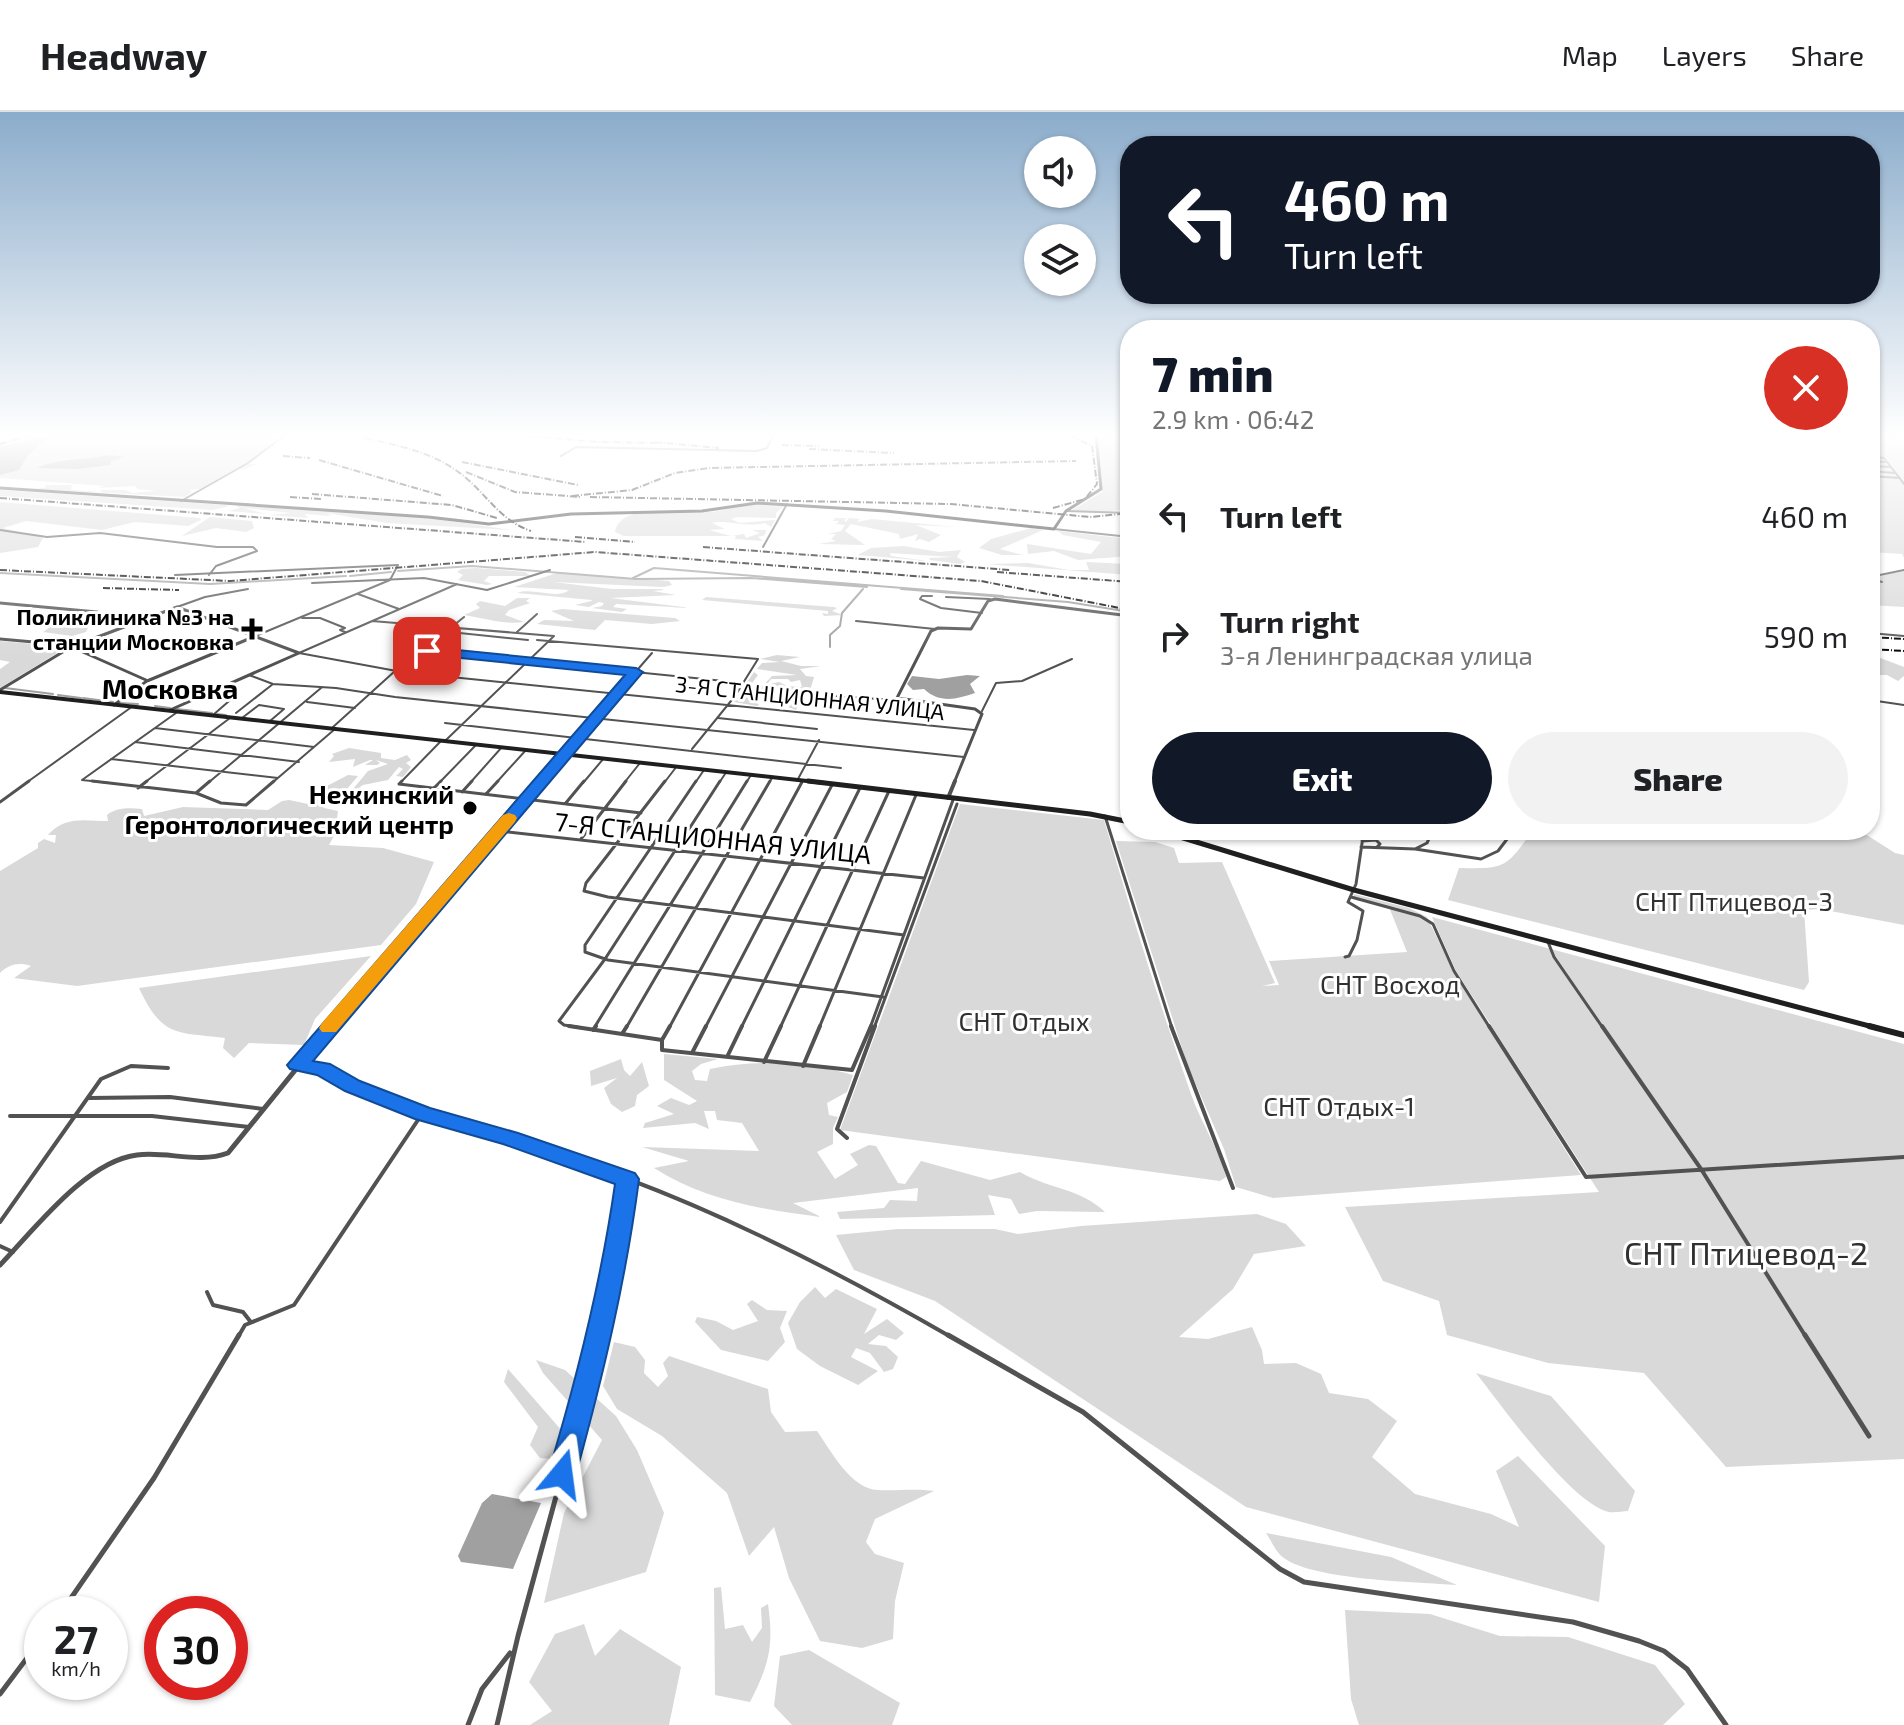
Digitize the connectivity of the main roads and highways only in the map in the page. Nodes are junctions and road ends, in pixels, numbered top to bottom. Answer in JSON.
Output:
{"nodes":[{"id":1,"x":324,"y":510,"type":"edge"},
{"id":2,"x":706,"y":510,"type":"edge"},
{"id":3,"x":876,"y":510,"type":"edge"},
{"id":4,"x":1067,"y":510,"type":"edge"},
{"id":5,"x":0,"y":691,"type":"edge"},
{"id":6,"x":1120,"y":820,"type":"edge"},
{"id":7,"x":1187,"y":840,"type":"edge"},
{"id":8,"x":1904,"y":1035,"type":"edge"}],
"edges":[{"from":1,"to":2,"type":"main road"},
{"from":3,"to":4,"type":"main road"},
{"from":5,"to":6,"type":"main road"},
{"from":7,"to":8,"type":"main road"}]}
